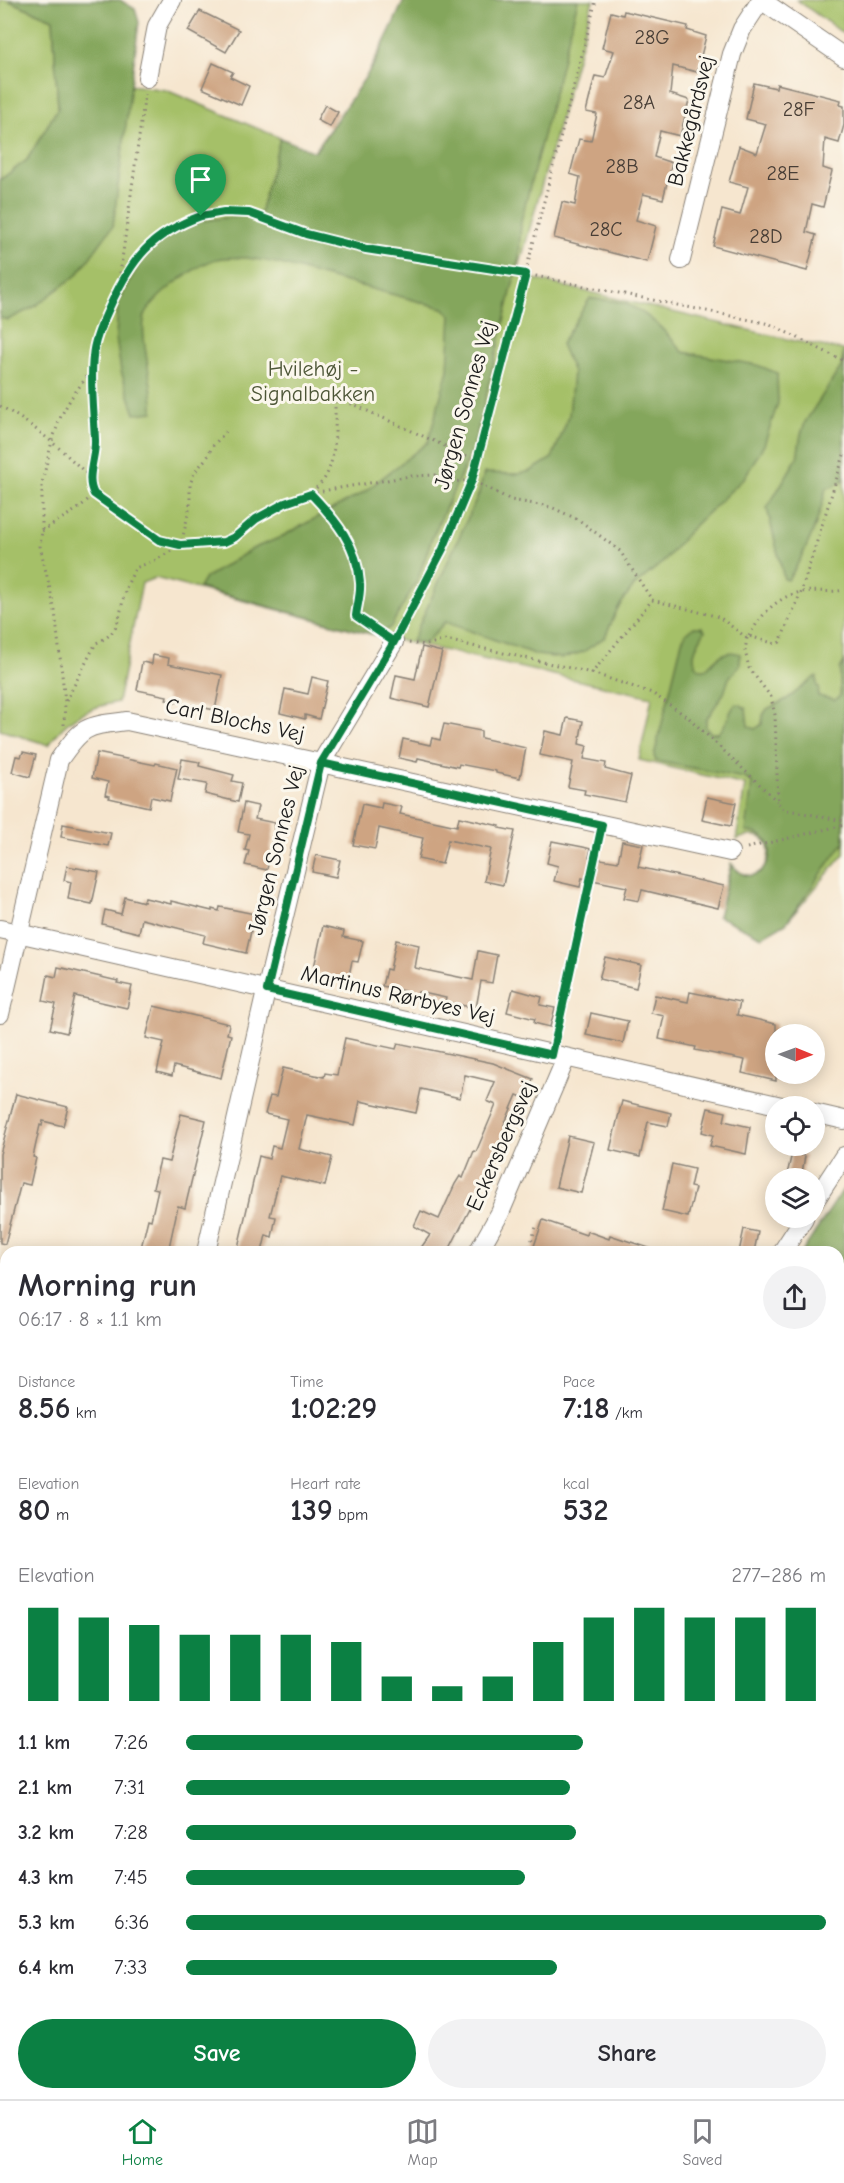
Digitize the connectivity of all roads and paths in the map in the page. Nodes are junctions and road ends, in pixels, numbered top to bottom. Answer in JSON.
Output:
{"nodes":[{"id":1,"x":172,"y":0,"type":"edge"},
{"id":2,"x":596,"y":0,"type":"edge"},
{"id":3,"x":761,"y":0,"type":"edge"},
{"id":4,"x":844,"y":57,"type":"edge"},
{"id":5,"x":147,"y":78,"type":"joint"},
{"id":6,"x":681,"y":260,"type":"dead end"},
{"id":7,"x":526,"y":274,"type":"junction"},
{"id":8,"x":118,"y":288,"type":"junction"},
{"id":9,"x":844,"y":361,"type":"edge"},
{"id":10,"x":92,"y":369,"type":"junction"},
{"id":11,"x":0,"y":406,"type":"edge"},
{"id":12,"x":227,"y":430,"type":"dead end"},
{"id":13,"x":52,"y":441,"type":"junction"},
{"id":14,"x":844,"y":455,"type":"edge"},
{"id":15,"x":476,"y":460,"type":"junction"},
{"id":16,"x":91,"y":478,"type":"junction"},
{"id":17,"x":472,"y":480,"type":"junction"},
{"id":18,"x":94,"y":494,"type":"junction"},
{"id":19,"x":311,"y":494,"type":"junction"},
{"id":20,"x":42,"y":531,"type":"junction"},
{"id":21,"x":180,"y":545,"type":"junction"},
{"id":22,"x":844,"y":590,"type":"edge"},
{"id":23,"x":801,"y":592,"type":"junction"},
{"id":24,"x":652,"y":600,"type":"junction"},
{"id":25,"x":748,"y":637,"type":"junction"},
{"id":26,"x":394,"y":642,"type":"junction"},
{"id":27,"x":425,"y":645,"type":"dead end"},
{"id":28,"x":592,"y":673,"type":"junction"},
{"id":29,"x":65,"y":702,"type":"junction"},
{"id":30,"x":65,"y":750,"type":"junction"},
{"id":31,"x":321,"y":763,"type":"junction"},
{"id":32,"x":778,"y":803,"type":"junction"},
{"id":33,"x":844,"y":823,"type":"edge"},
{"id":34,"x":602,"y":825,"type":"junction"},
{"id":35,"x":730,"y":852,"type":"joint"},
{"id":36,"x":0,"y":929,"type":"edge"},
{"id":37,"x":18,"y":933,"type":"junction"},
{"id":38,"x":267,"y":990,"type":"junction"},
{"id":39,"x":0,"y":1014,"type":"edge"},
{"id":40,"x":559,"y":1056,"type":"junction"},
{"id":41,"x":765,"y":1102,"type":"edge"},
{"id":42,"x":825,"y":1116,"type":"edge"},
{"id":43,"x":844,"y":1120,"type":"edge"},
{"id":44,"x":844,"y":1156,"type":"edge"},
{"id":45,"x":825,"y":1185,"type":"edge"},
{"id":46,"x":536,"y":1227,"type":"dead end"},
{"id":47,"x":798,"y":1228,"type":"edge"},
{"id":48,"x":207,"y":1246,"type":"edge"},
{"id":49,"x":481,"y":1246,"type":"edge"},
{"id":50,"x":530,"y":1246,"type":"edge"},
{"id":51,"x":786,"y":1246,"type":"edge"}],
"edges":[{"from":1,"to":5,"type":"street"},
{"from":2,"to":7,"type":"path","name":"Jørgen Sonnes Vej"},
{"from":3,"to":4,"type":"street","name":"Bakkegårdsvej"},
{"from":3,"to":6,"type":"street","name":"Bakkegårdsvej"},
{"from":5,"to":8,"type":"path"},
{"from":7,"to":8,"type":"path"},
{"from":7,"to":9,"type":"path"},
{"from":7,"to":15,"type":"path","name":"Jørgen Sonnes Vej"},
{"from":8,"to":10,"type":"path"},
{"from":10,"to":13,"type":"path"},
{"from":10,"to":16,"type":"path"},
{"from":11,"to":13,"type":"path"},
{"from":12,"to":21,"type":"path"},
{"from":13,"to":16,"type":"path"},
{"from":13,"to":20,"type":"path"},
{"from":14,"to":23,"type":"path"},
{"from":15,"to":17,"type":"path","name":"Jørgen Sonnes Vej"},
{"from":15,"to":19,"type":"path"},
{"from":16,"to":18,"type":"path"},
{"from":17,"to":19,"type":"path"},
{"from":17,"to":24,"type":"path"},
{"from":17,"to":26,"type":"path","name":"Jørgen Sonnes Vej"},
{"from":18,"to":20,"type":"path"},
{"from":18,"to":21,"type":"path"},
{"from":19,"to":21,"type":"path"},
{"from":19,"to":26,"type":"path"},
{"from":20,"to":29,"type":"path"},
{"from":21,"to":29,"type":"path"},
{"from":22,"to":23,"type":"path"},
{"from":23,"to":25,"type":"path"},
{"from":23,"to":25,"type":"path"},
{"from":24,"to":25,"type":"path"},
{"from":24,"to":28,"type":"path"},
{"from":25,"to":32,"type":"path"},
{"from":26,"to":31,"type":"street","name":"Jørgen Sonnes Vej"},
{"from":27,"to":28,"type":"path"},
{"from":28,"to":32,"type":"path"},
{"from":29,"to":30,"type":"path"},
{"from":30,"to":31,"type":"street","name":"Carl Blochs Vej"},
{"from":30,"to":37,"type":"street","name":"Carl Blochs Vej"},
{"from":31,"to":34,"type":"street","name":"Carl Blochs Vej"},
{"from":31,"to":38,"type":"street","name":"Jørgen Sonnes Vej"},
{"from":32,"to":33,"type":"path"},
{"from":33,"to":35,"type":"path"},
{"from":34,"to":35,"type":"street","name":"Carl Blochs Vej"},
{"from":34,"to":40,"type":"path"},
{"from":36,"to":37,"type":"street","name":"Martinus Rørbyes Vej"},
{"from":37,"to":38,"type":"street","name":"Martinus Rørbyes Vej"},
{"from":37,"to":39,"type":"street","name":"Carl Blochs Vej"},
{"from":38,"to":40,"type":"street","name":"Martinus Rørbyes Vej"},
{"from":38,"to":48,"type":"street","name":"Jørgen Sonnes Vej"},
{"from":40,"to":41,"type":"street","name":"Martinus Rørbyes Vej"},
{"from":40,"to":49,"type":"street","name":"Eckersbergsvej"},
{"from":42,"to":43,"type":"street"},
{"from":44,"to":45,"type":"street"},
{"from":46,"to":50,"type":"path"},
{"from":47,"to":51,"type":"street"}]}
